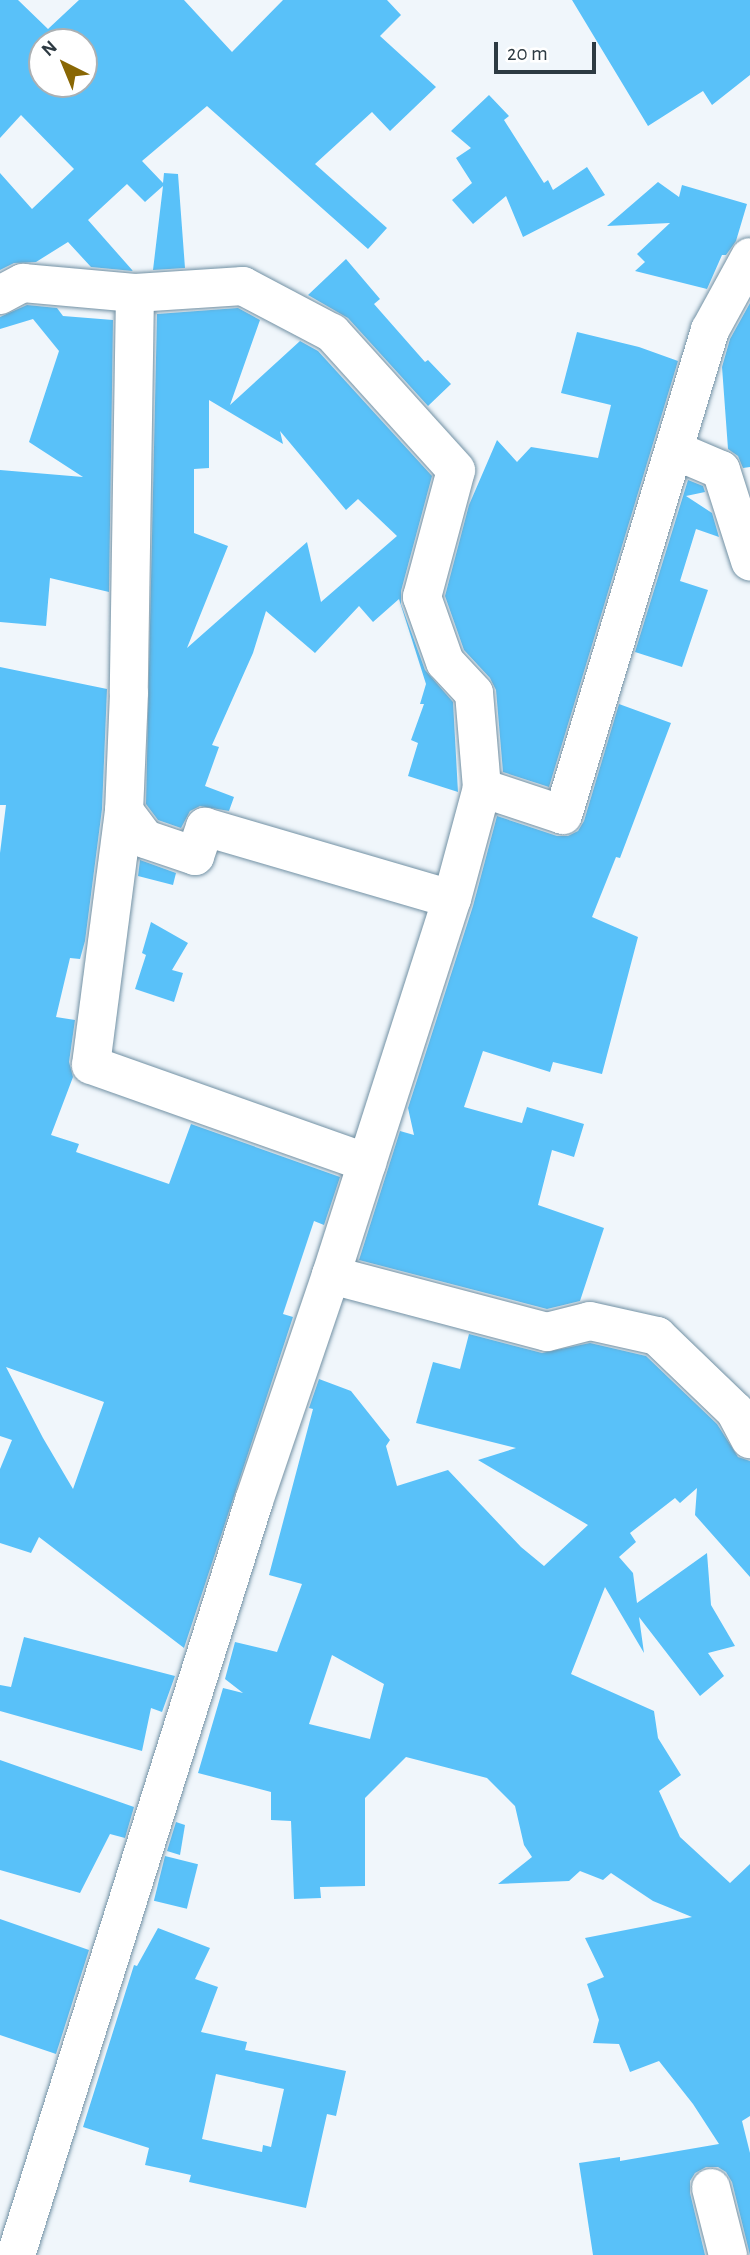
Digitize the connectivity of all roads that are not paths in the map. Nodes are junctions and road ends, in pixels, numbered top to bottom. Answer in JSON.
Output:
{"nodes":[{"id":1,"x":750,"y":257,"type":"edge"},
{"id":2,"x":135,"y":293,"type":"junction"},
{"id":3,"x":0,"y":295,"type":"edge"},
{"id":4,"x":674,"y":450,"type":"junction"},
{"id":5,"x":750,"y":561,"type":"edge"},
{"id":6,"x":482,"y":788,"type":"junction"},
{"id":7,"x":124,"y":810,"type":"junction"},
{"id":8,"x":452,"y":899,"type":"junction"},
{"id":9,"x":367,"y":1163,"type":"junction"},
{"id":10,"x":331,"y":1275,"type":"junction"},
{"id":11,"x":750,"y":1439,"type":"edge"},
{"id":12,"x":711,"y":2188,"type":"dead end"},
{"id":13,"x":16,"y":2255,"type":"edge"},
{"id":14,"x":728,"y":2255,"type":"edge"}],
"edges":[{"from":1,"to":4,"type":"street"},
{"from":2,"to":3,"type":"street"},
{"from":2,"to":6,"type":"street"},
{"from":2,"to":7,"type":"street"},
{"from":4,"to":5,"type":"street"},
{"from":4,"to":6,"type":"street"},
{"from":6,"to":8,"type":"street"},
{"from":7,"to":8,"type":"street"},
{"from":7,"to":9,"type":"street"},
{"from":8,"to":9,"type":"street"},
{"from":9,"to":10,"type":"street"},
{"from":10,"to":11,"type":"street"},
{"from":10,"to":13,"type":"street"},
{"from":12,"to":14,"type":"street"}]}
